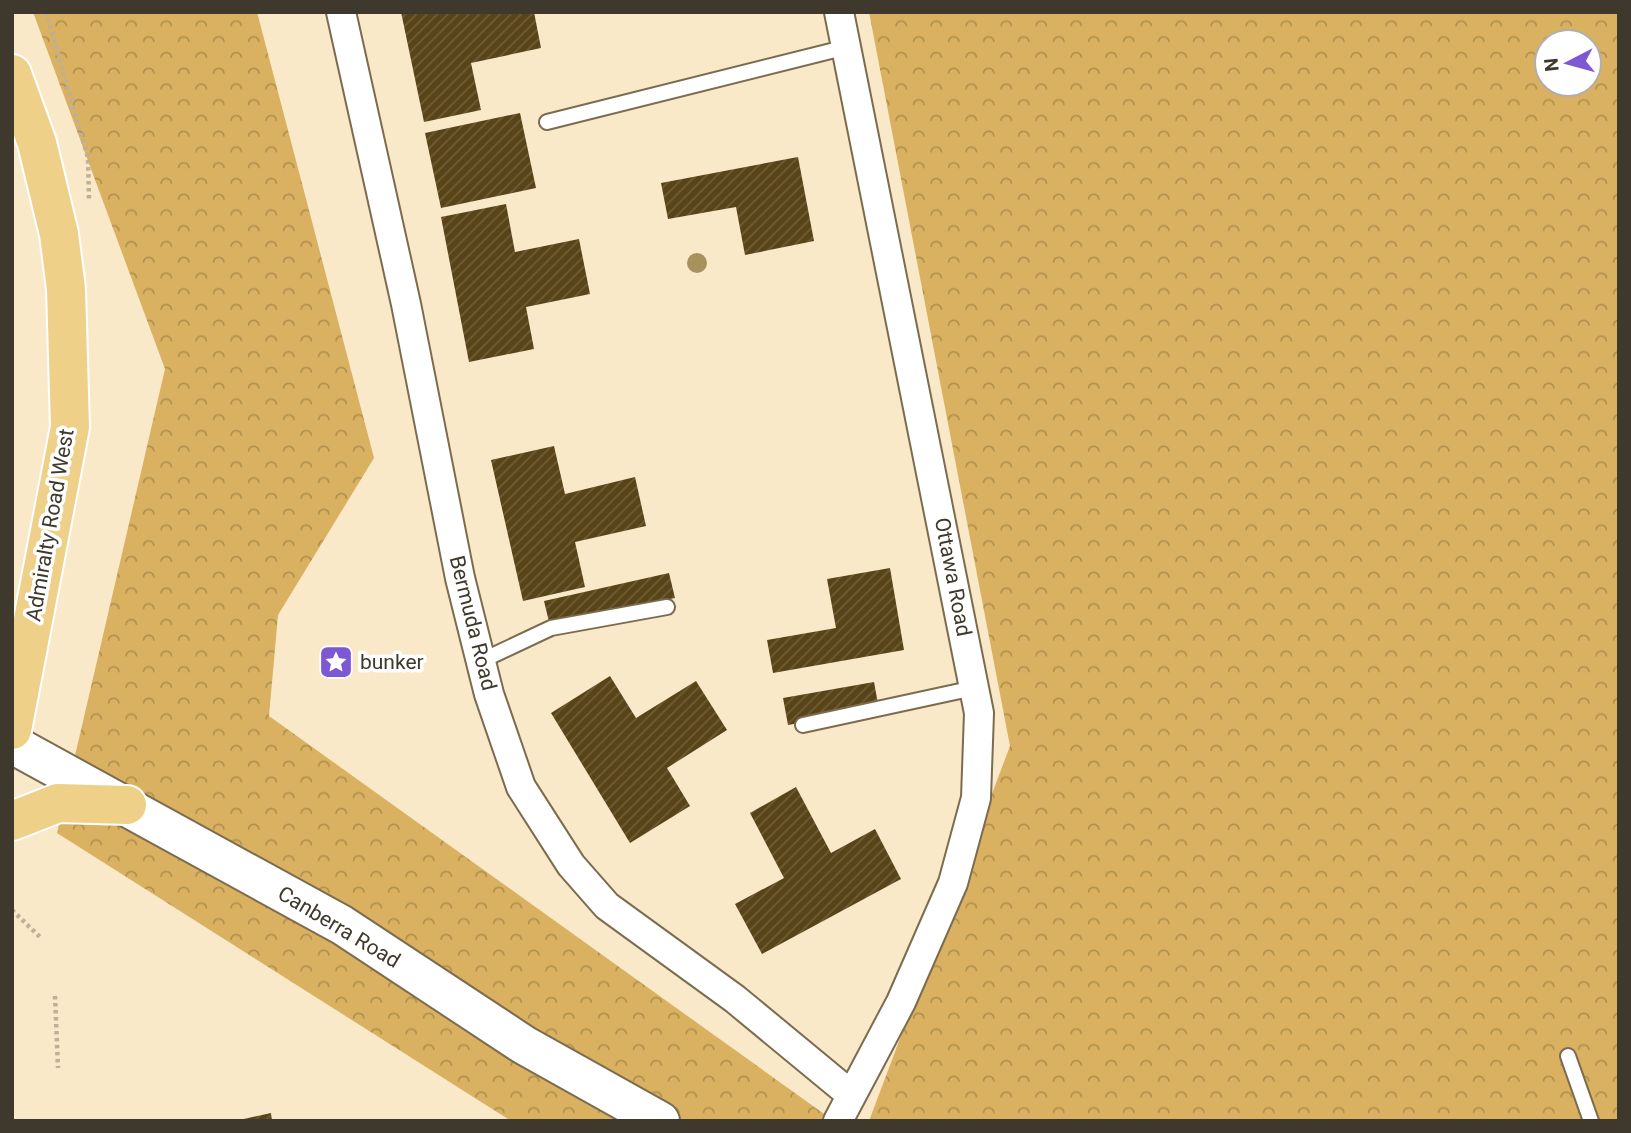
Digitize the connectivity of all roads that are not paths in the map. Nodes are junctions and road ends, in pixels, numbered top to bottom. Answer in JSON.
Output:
{"nodes":[{"id":1,"x":341,"y":12,"type":"edge"},
{"id":2,"x":839,"y":12,"type":"edge"},
{"id":3,"x":847,"y":47,"type":"junction"},
{"id":4,"x":12,"y":74,"type":"edge"},
{"id":5,"x":547,"y":122,"type":"dead end"},
{"id":6,"x":667,"y":607,"type":"dead end"},
{"id":7,"x":481,"y":662,"type":"junction"},
{"id":8,"x":974,"y":688,"type":"junction"},
{"id":9,"x":803,"y":724,"type":"dead end"},
{"id":10,"x":12,"y":730,"type":"edge"},
{"id":11,"x":12,"y":744,"type":"edge"},
{"id":12,"x":127,"y":806,"type":"junction"},
{"id":13,"x":12,"y":821,"type":"edge"},
{"id":14,"x":1568,"y":1056,"type":"dead end"},
{"id":15,"x":850,"y":1094,"type":"junction"},
{"id":16,"x":660,"y":1121,"type":"edge"},
{"id":17,"x":838,"y":1121,"type":"edge"},
{"id":18,"x":1591,"y":1121,"type":"edge"}],
"edges":[{"from":1,"to":7,"type":"street","name":"Bermuda Road"},
{"from":2,"to":3,"type":"street","name":"Ottawa Road"},
{"from":3,"to":5,"type":"lane"},
{"from":3,"to":8,"type":"street","name":"Ottawa Road"},
{"from":4,"to":10,"type":"main road","name":"Admiralty Road West"},
{"from":6,"to":7,"type":"lane"},
{"from":7,"to":15,"type":"street","name":"Bermuda Road"},
{"from":8,"to":9,"type":"lane"},
{"from":8,"to":15,"type":"street","name":"Ottawa Road"},
{"from":11,"to":12,"type":"main road","name":"Canberra Road"},
{"from":12,"to":13,"type":"main road"},
{"from":12,"to":16,"type":"main road","name":"Canberra Road"},
{"from":14,"to":18,"type":"lane"},
{"from":15,"to":17,"type":"street","name":"Ottawa Road"}]}
